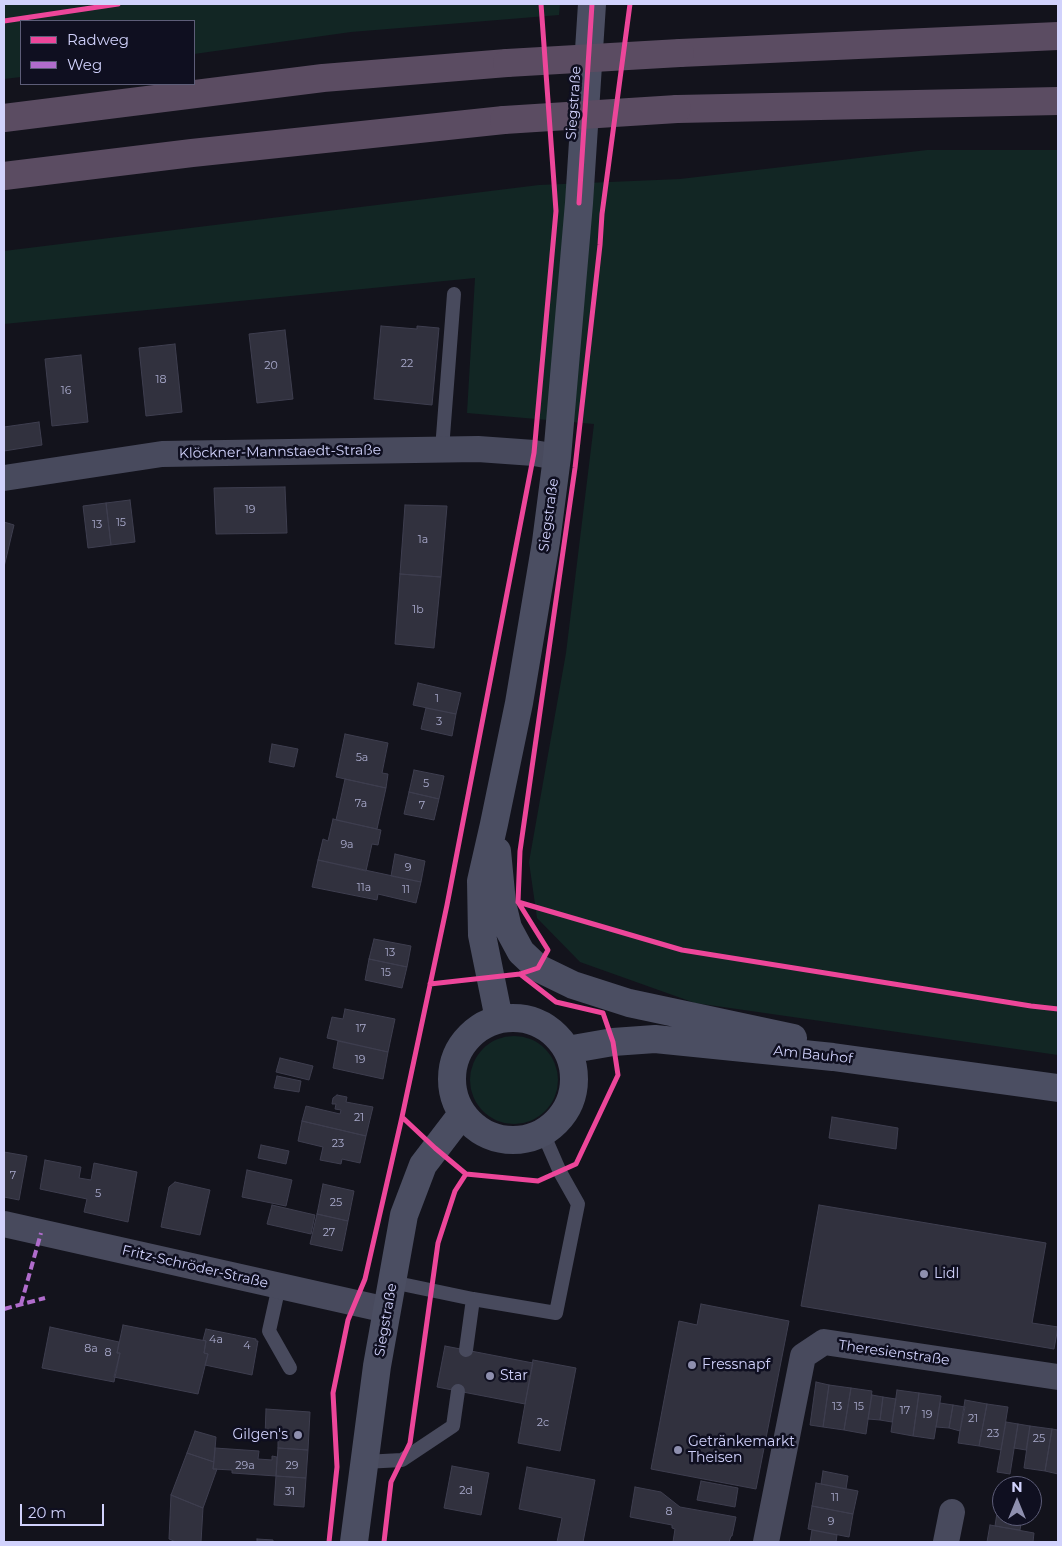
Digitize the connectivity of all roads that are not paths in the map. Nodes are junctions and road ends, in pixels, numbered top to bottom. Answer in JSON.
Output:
{"nodes":[{"id":1,"x":592,"y":4,"type":"edge"},
{"id":2,"x":1058,"y":36,"type":"edge"},
{"id":3,"x":879,"y":45,"type":"junction"},
{"id":4,"x":1058,"y":50,"type":"edge"},
{"id":5,"x":1058,"y":101,"type":"edge"},
{"id":6,"x":4,"y":118,"type":"edge"},
{"id":7,"x":4,"y":176,"type":"edge"},
{"id":8,"x":454,"y":294,"type":"dead end"},
{"id":9,"x":442,"y":450,"type":"junction"},
{"id":10,"x":557,"y":457,"type":"junction"},
{"id":11,"x":4,"y":478,"type":"edge"},
{"id":12,"x":494,"y":824,"type":"junction"},
{"id":13,"x":499,"y":1019,"type":"junction"},
{"id":14,"x":567,"y":1050,"type":"junction"},
{"id":15,"x":833,"y":1057,"type":"junction"},
{"id":16,"x":1058,"y":1088,"type":"edge"},
{"id":17,"x":462,"y":1114,"type":"junction"},
{"id":18,"x":543,"y":1132,"type":"junction"},
{"id":19,"x":4,"y":1224,"type":"edge"},
{"id":20,"x":392,"y":1282,"type":"junction"},
{"id":21,"x":279,"y":1286,"type":"junction"},
{"id":22,"x":473,"y":1300,"type":"junction"},
{"id":23,"x":387,"y":1310,"type":"junction"},
{"id":24,"x":466,"y":1350,"type":"dead end"},
{"id":25,"x":290,"y":1368,"type":"dead end"},
{"id":26,"x":1058,"y":1377,"type":"edge"},
{"id":27,"x":458,"y":1391,"type":"dead end"},
{"id":28,"x":364,"y":1462,"type":"junction"},
{"id":29,"x":952,"y":1512,"type":"dead end"},
{"id":30,"x":354,"y":1542,"type":"edge"},
{"id":31,"x":766,"y":1542,"type":"edge"},
{"id":32,"x":946,"y":1542,"type":"edge"}],
"edges":[{"from":1,"to":10,"type":"street","name":"Siegstraße"},
{"from":2,"to":3,"type":"highway"},
{"from":3,"to":4,"type":"highway"},
{"from":3,"to":6,"type":"highway","bridge":true},
{"from":5,"to":7,"type":"highway","bridge":true},
{"from":8,"to":9,"type":"lane"},
{"from":9,"to":10,"type":"street","name":"Klöckner-Mannstaedt-Straße"},
{"from":9,"to":11,"type":"street","name":"Klöckner-Mannstaedt-Straße"},
{"from":10,"to":12,"type":"street","name":"Siegstraße"},
{"from":12,"to":13,"type":"street","name":"Siegstraße"},
{"from":12,"to":15,"type":"street"},
{"from":13,"to":14,"type":"street"},
{"from":13,"to":17,"type":"street"},
{"from":14,"to":15,"type":"street","name":"Am Bauhof"},
{"from":14,"to":18,"type":"street"},
{"from":15,"to":16,"type":"street","name":"Am Bauhof"},
{"from":17,"to":18,"type":"street"},
{"from":17,"to":20,"type":"street","name":"Siegstraße"},
{"from":18,"to":22,"type":"lane"},
{"from":19,"to":21,"type":"street","name":"Fritz-Schröder-Straße"},
{"from":20,"to":22,"type":"lane"},
{"from":20,"to":23,"type":"street","name":"Siegstraße"},
{"from":21,"to":23,"type":"street","name":"Fritz-Schröder-Straße"},
{"from":21,"to":25,"type":"lane"},
{"from":22,"to":24,"type":"lane"},
{"from":23,"to":28,"type":"street","name":"Siegstraße"},
{"from":26,"to":31,"type":"street","name":"Theresienstraße"},
{"from":27,"to":28,"type":"lane"},
{"from":28,"to":30,"type":"street","name":"Siegstraße"},
{"from":29,"to":32,"type":"street"}]}
